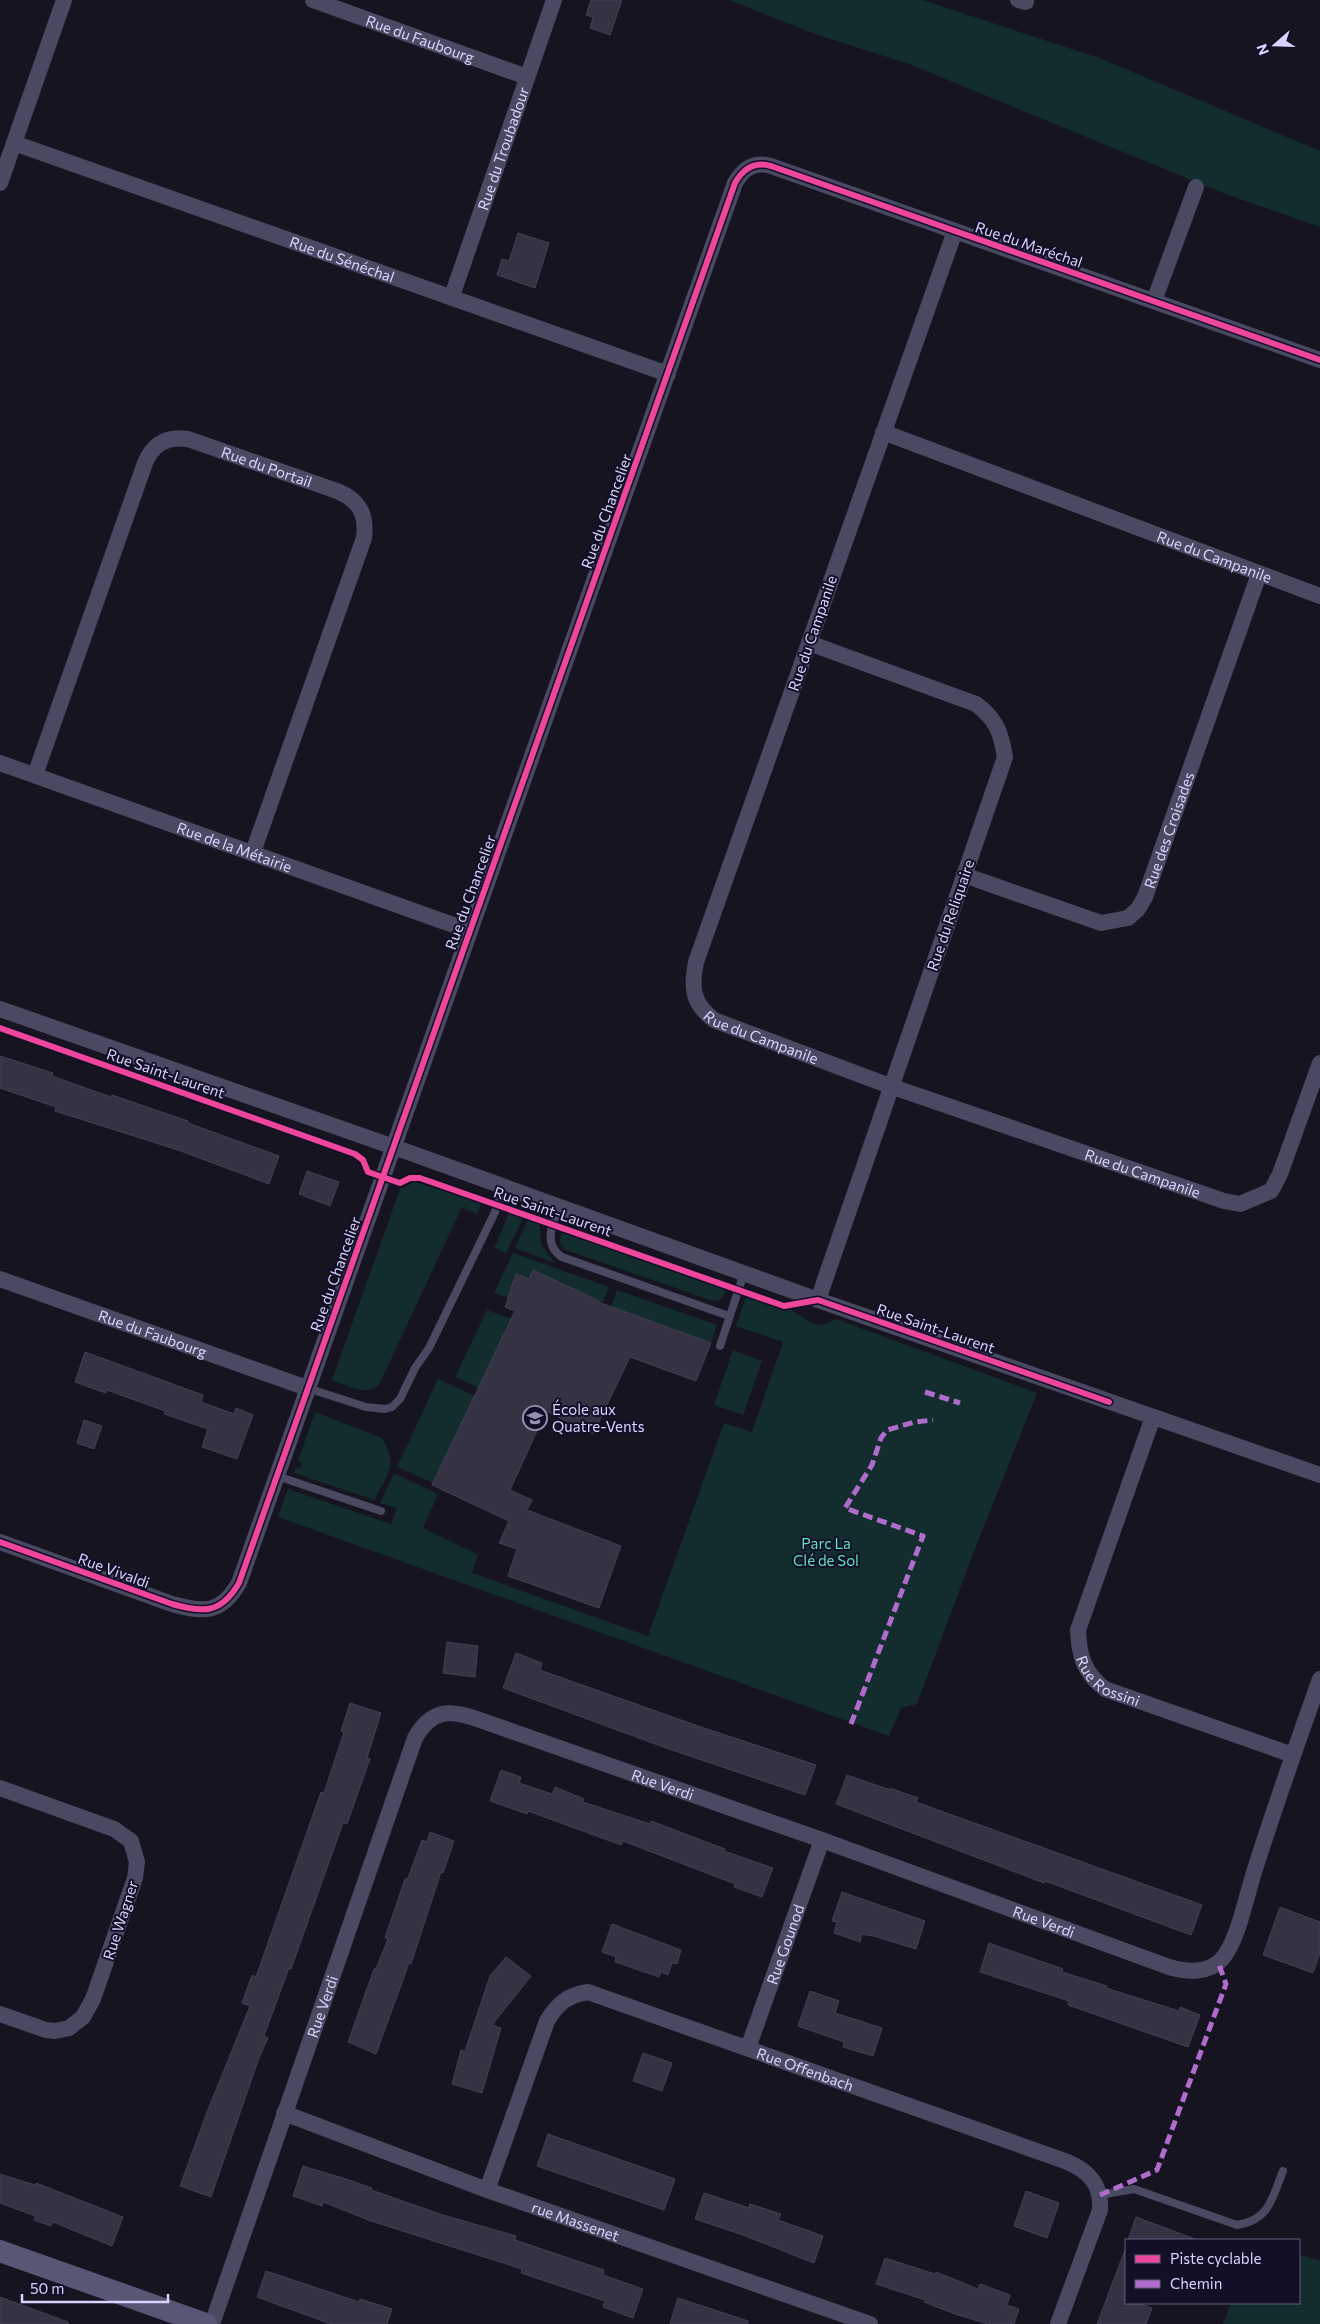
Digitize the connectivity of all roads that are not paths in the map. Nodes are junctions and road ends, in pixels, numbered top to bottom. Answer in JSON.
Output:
{"nodes":[{"id":1,"x":64,"y":0,"type":"edge"},
{"id":2,"x":313,"y":0,"type":"edge"},
{"id":3,"x":554,"y":0,"type":"edge"},
{"id":4,"x":527,"y":77,"type":"junction"},
{"id":5,"x":14,"y":143,"type":"junction"},
{"id":6,"x":0,"y":183,"type":"edge"},
{"id":7,"x":735,"y":183,"type":"joint"},
{"id":8,"x":1196,"y":186,"type":"dead end"},
{"id":9,"x":955,"y":231,"type":"junction"},
{"id":10,"x":452,"y":296,"type":"junction"},
{"id":11,"x":1154,"y":302,"type":"junction"},
{"id":12,"x":1320,"y":360,"type":"edge"},
{"id":13,"x":668,"y":374,"type":"junction"},
{"id":14,"x":883,"y":432,"type":"junction"},
{"id":15,"x":1259,"y":574,"type":"junction"},
{"id":16,"x":1320,"y":596,"type":"edge"},
{"id":17,"x":809,"y":643,"type":"junction"},
{"id":18,"x":0,"y":763,"type":"edge"},
{"id":19,"x":35,"y":775,"type":"junction"},
{"id":20,"x":253,"y":852,"type":"junction"},
{"id":21,"x":964,"y":875,"type":"junction"},
{"id":22,"x":470,"y":931,"type":"junction"},
{"id":23,"x":0,"y":1010,"type":"edge"},
{"id":24,"x":1320,"y":1063,"type":"edge"},
{"id":25,"x":890,"y":1086,"type":"junction"},
{"id":26,"x":394,"y":1147,"type":"junction"},
{"id":27,"x":503,"y":1187,"type":"junction"},
{"id":28,"x":559,"y":1206,"type":"junction"},
{"id":29,"x":744,"y":1274,"type":"junction"},
{"id":30,"x":0,"y":1279,"type":"edge"},
{"id":31,"x":818,"y":1300,"type":"junction"},
{"id":32,"x":729,"y":1316,"type":"junction"},
{"id":33,"x":720,"y":1346,"type":"dead end"},
{"id":34,"x":307,"y":1388,"type":"junction"},
{"id":35,"x":1153,"y":1417,"type":"junction"},
{"id":36,"x":1320,"y":1475,"type":"edge"},
{"id":37,"x":277,"y":1476,"type":"junction"},
{"id":38,"x":381,"y":1511,"type":"dead end"},
{"id":39,"x":0,"y":1542,"type":"edge"},
{"id":40,"x":221,"y":1605,"type":"joint"},
{"id":41,"x":1320,"y":1679,"type":"edge"},
{"id":42,"x":1293,"y":1755,"type":"junction"},
{"id":43,"x":0,"y":1788,"type":"edge"},
{"id":44,"x":822,"y":1840,"type":"junction"},
{"id":45,"x":0,"y":2014,"type":"edge"},
{"id":46,"x":748,"y":2048,"type":"junction"},
{"id":47,"x":284,"y":2114,"type":"junction"},
{"id":48,"x":1283,"y":2171,"type":"dead end"},
{"id":49,"x":487,"y":2190,"type":"junction"},
{"id":50,"x":1100,"y":2195,"type":"junction"},
{"id":51,"x":0,"y":2250,"type":"edge"},
{"id":52,"x":206,"y":2324,"type":"edge"},
{"id":53,"x":212,"y":2324,"type":"edge"},
{"id":54,"x":870,"y":2324,"type":"edge"},
{"id":55,"x":1058,"y":2324,"type":"edge"}],
"edges":[{"from":1,"to":5,"type":"street"},
{"from":2,"to":4,"type":"street","name":"Rue du Faubourg"},
{"from":3,"to":4,"type":"street","name":"Rue du Troubadour"},
{"from":4,"to":10,"type":"street","name":"Rue du Troubadour"},
{"from":5,"to":6,"type":"street"},
{"from":5,"to":10,"type":"street","name":"Rue du Sénéchal"},
{"from":7,"to":9,"type":"street","name":"Rue du Maréchal"},
{"from":7,"to":13,"type":"street","name":"Rue du Chancelier"},
{"from":8,"to":11,"type":"street"},
{"from":9,"to":11,"type":"street","name":"Rue du Maréchal"},
{"from":9,"to":14,"type":"street","name":"Rue du Campanile"},
{"from":10,"to":13,"type":"street","name":"Rue du Sénéchal"},
{"from":11,"to":12,"type":"street","name":"Rue du Maréchal"},
{"from":13,"to":22,"type":"street","name":"Rue du Chancelier"},
{"from":14,"to":15,"type":"street","name":"Rue du Campanile"},
{"from":14,"to":17,"type":"street","name":"Rue du Campanile"},
{"from":15,"to":16,"type":"street","name":"Rue du Campanile"},
{"from":15,"to":21,"type":"street","name":"Rue des Croisades"},
{"from":17,"to":21,"type":"street","name":"Rue du Reliquaire"},
{"from":17,"to":25,"type":"street","name":"Rue du Campanile"},
{"from":18,"to":19,"type":"street","name":"Rue de la Métairie"},
{"from":19,"to":20,"type":"street","name":"Rue de la Métairie"},
{"from":19,"to":20,"type":"street","name":"Rue du Portail"},
{"from":20,"to":22,"type":"street","name":"Rue de la Métairie"},
{"from":21,"to":25,"type":"street","name":"Rue du Reliquaire"},
{"from":22,"to":26,"type":"street","name":"Rue du Chancelier"},
{"from":23,"to":26,"type":"street","name":"Rue Saint-Laurent"},
{"from":24,"to":25,"type":"street","name":"Rue du Campanile"},
{"from":25,"to":31,"type":"street","name":"Rue du Reliquaire"},
{"from":26,"to":27,"type":"street","name":"Rue Saint-Laurent"},
{"from":26,"to":34,"type":"street","name":"Rue du Chancelier"},
{"from":27,"to":28,"type":"street","name":"Rue Saint-Laurent"},
{"from":27,"to":34,"type":"lane"},
{"from":28,"to":29,"type":"street","name":"Rue Saint-Laurent"},
{"from":28,"to":32,"type":"lane"},
{"from":29,"to":31,"type":"street","name":"Rue Saint-Laurent"},
{"from":29,"to":32,"type":"lane"},
{"from":30,"to":34,"type":"street","name":"Rue du Faubourg"},
{"from":31,"to":35,"type":"street","name":"Rue Saint-Laurent"},
{"from":32,"to":33,"type":"lane"},
{"from":34,"to":37,"type":"street","name":"Rue du Chancelier"},
{"from":35,"to":36,"type":"street","name":"Rue Saint-Laurent"},
{"from":35,"to":42,"type":"street","name":"Rue Rossini"},
{"from":37,"to":38,"type":"lane"},
{"from":37,"to":40,"type":"street","name":"Rue du Chancelier"},
{"from":39,"to":40,"type":"street","name":"Rue Vivaldi"},
{"from":41,"to":42,"type":"street","name":"Rue Verdi"},
{"from":42,"to":44,"type":"street","name":"Rue Verdi"},
{"from":43,"to":45,"type":"street","name":"Rue Wagner"},
{"from":44,"to":46,"type":"street","name":"Rue Gounod"},
{"from":44,"to":47,"type":"street","name":"Rue Verdi"},
{"from":46,"to":49,"type":"street","name":"Rue Offenbach"},
{"from":46,"to":50,"type":"street","name":"Rue Offenbach"},
{"from":47,"to":49,"type":"street","name":"rue Massenet"},
{"from":47,"to":53,"type":"street","name":"Rue Verdi"},
{"from":48,"to":50,"type":"lane"},
{"from":49,"to":54,"type":"street","name":"rue Massenet"},
{"from":50,"to":55,"type":"street"},
{"from":51,"to":52,"type":"street"}]}
